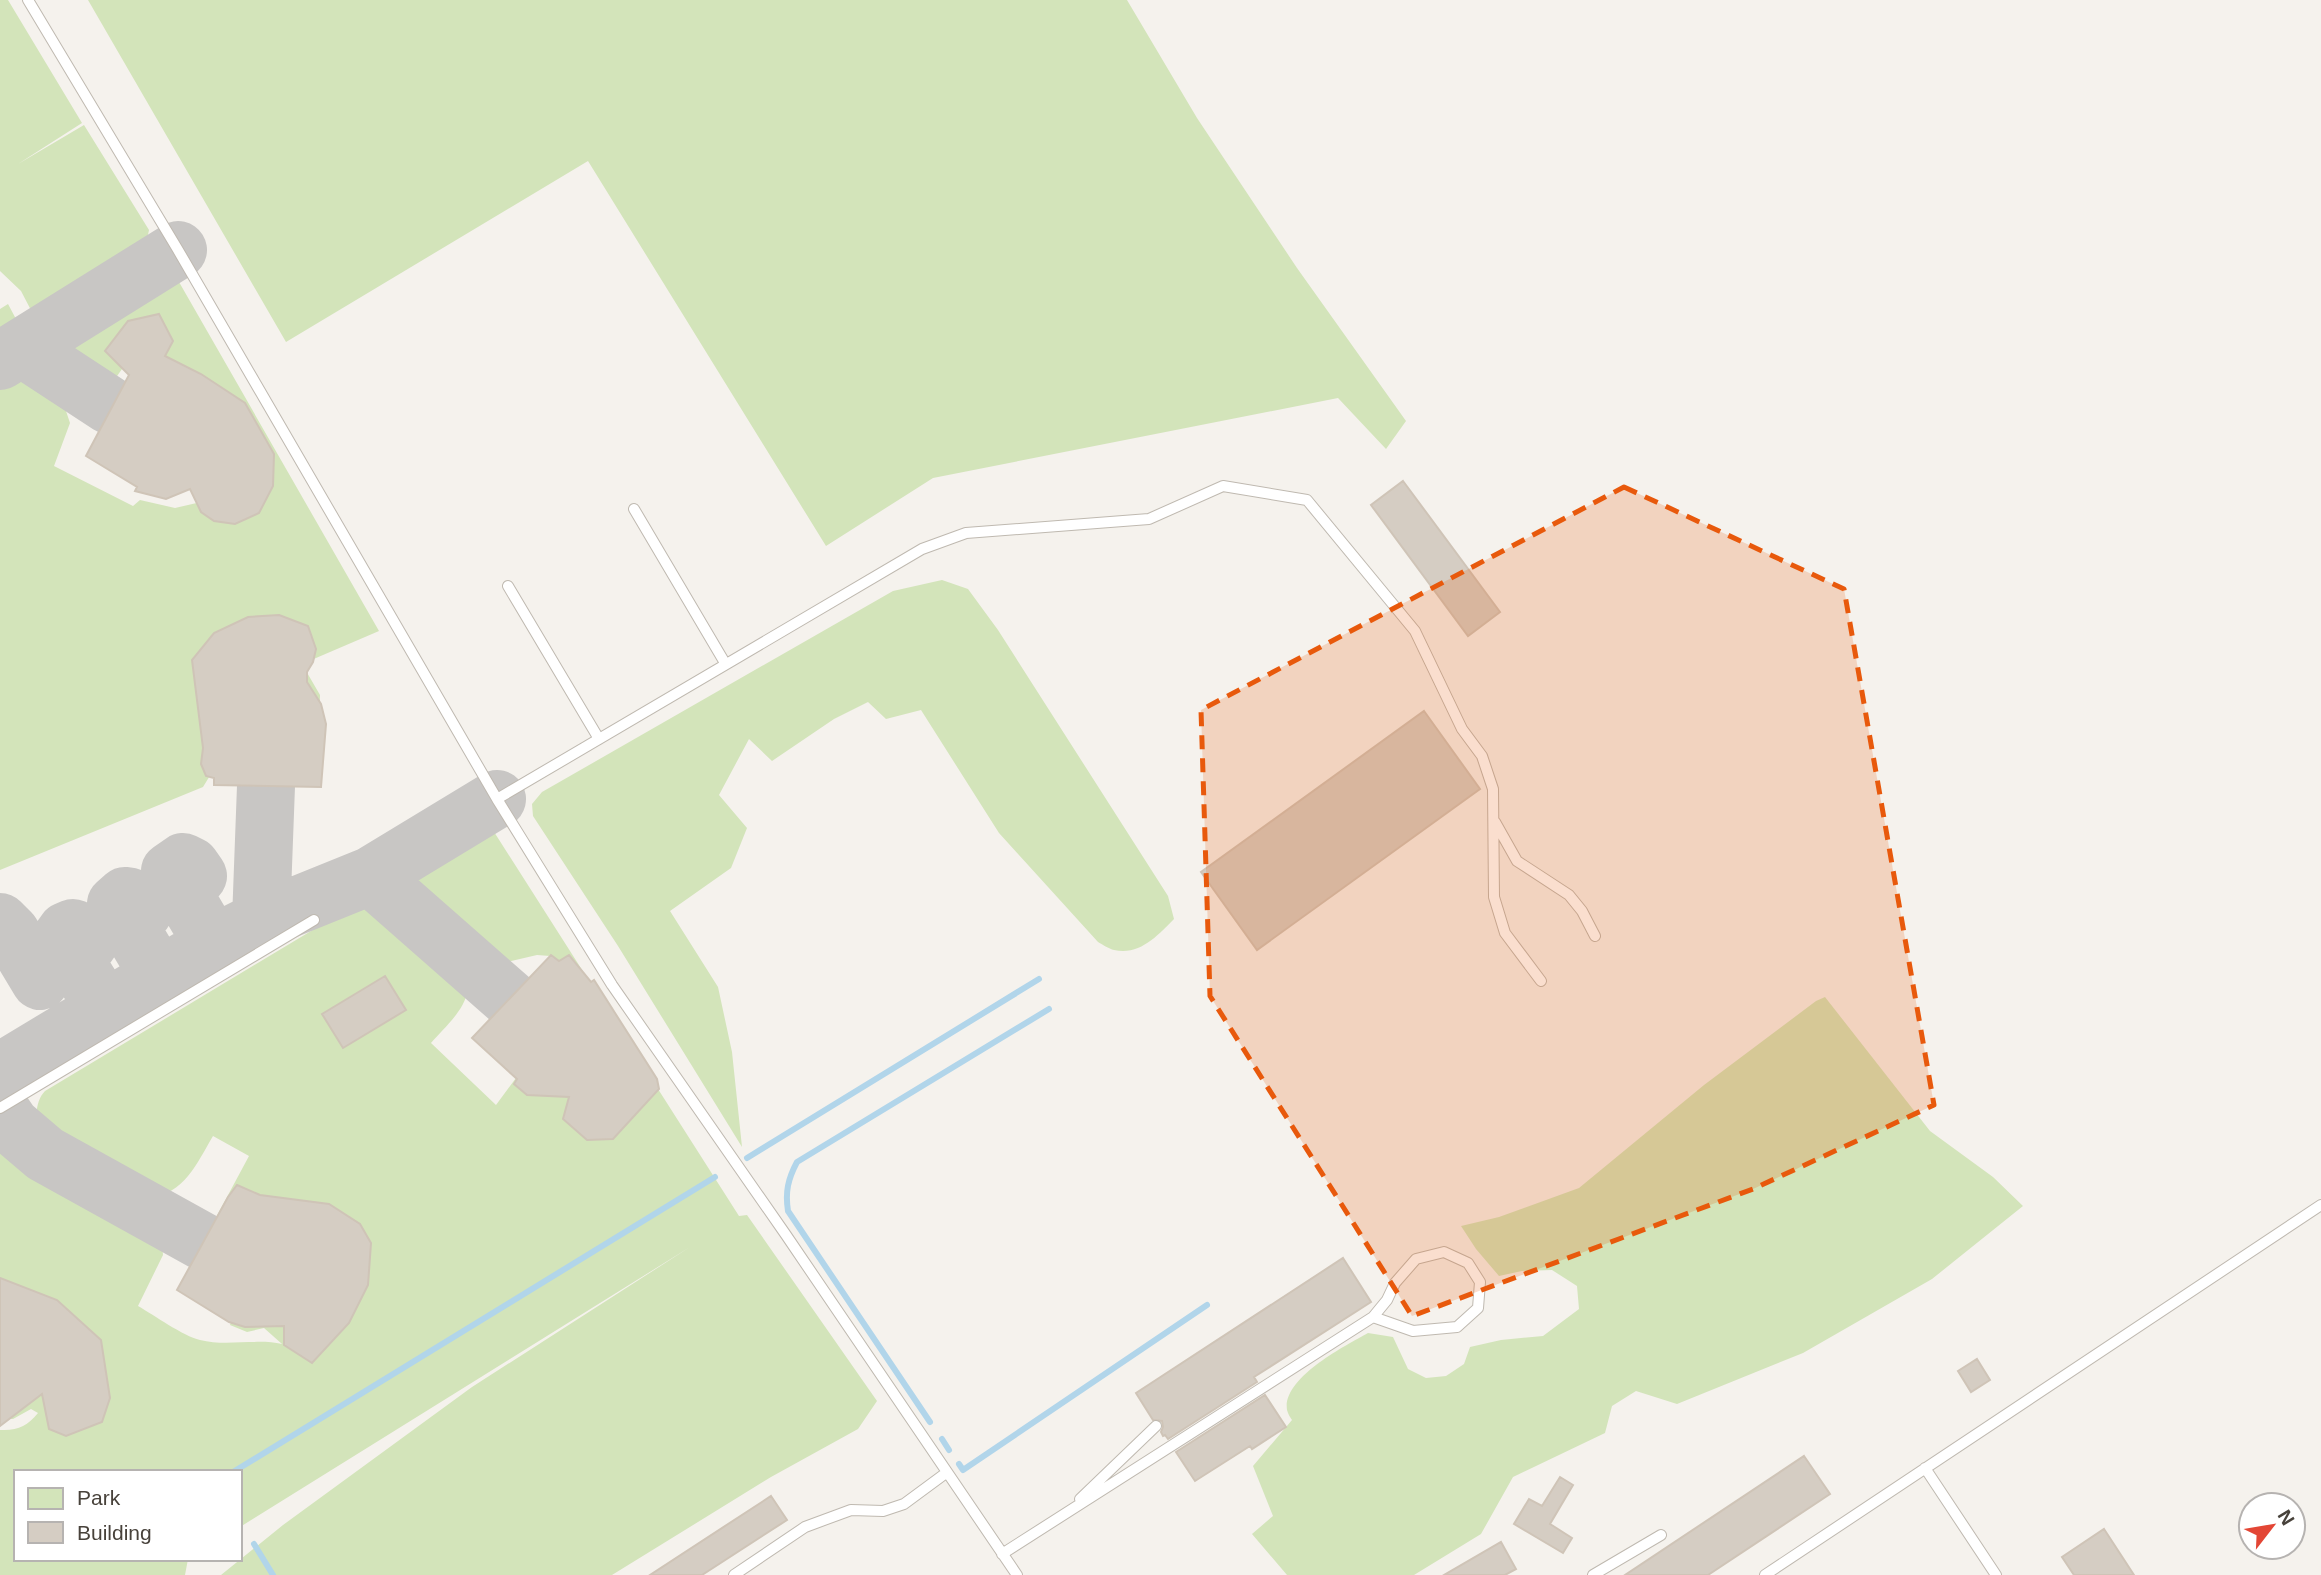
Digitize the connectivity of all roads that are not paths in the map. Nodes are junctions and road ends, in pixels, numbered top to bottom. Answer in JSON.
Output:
{"nodes":[{"id":1,"x":28,"y":0,"type":"edge"},
{"id":2,"x":634,"y":509,"type":"dead end"},
{"id":3,"x":508,"y":586,"type":"dead end"},
{"id":4,"x":725,"y":663,"type":"junction"},
{"id":5,"x":599,"y":739,"type":"junction"},
{"id":6,"x":498,"y":800,"type":"junction"},
{"id":7,"x":1493,"y":818,"type":"junction"},
{"id":8,"x":314,"y":919,"type":"dead end"},
{"id":9,"x":1595,"y":936,"type":"dead end"},
{"id":10,"x":1541,"y":981,"type":"dead end"},
{"id":11,"x":0,"y":1108,"type":"edge"},
{"id":12,"x":2321,"y":1205,"type":"edge"},
{"id":13,"x":1373,"y":1317,"type":"junction"},
{"id":14,"x":1156,"y":1426,"type":"dead end"},
{"id":15,"x":1925,"y":1468,"type":"junction"},
{"id":16,"x":946,"y":1473,"type":"junction"},
{"id":17,"x":1065,"y":1514,"type":"junction"},
{"id":18,"x":1661,"y":1535,"type":"dead end"},
{"id":19,"x":1002,"y":1554,"type":"junction"},
{"id":20,"x":734,"y":1575,"type":"edge"},
{"id":21,"x":1017,"y":1575,"type":"edge"},
{"id":22,"x":1593,"y":1575,"type":"edge"},
{"id":23,"x":1765,"y":1575,"type":"edge"},
{"id":24,"x":1996,"y":1575,"type":"edge"}],
"edges":[{"from":1,"to":6,"type":"lane"},
{"from":2,"to":4,"type":"lane"},
{"from":3,"to":5,"type":"lane"},
{"from":4,"to":5,"type":"lane"},
{"from":4,"to":7,"type":"lane"},
{"from":5,"to":6,"type":"lane"},
{"from":6,"to":16,"type":"lane"},
{"from":7,"to":9,"type":"lane"},
{"from":7,"to":10,"type":"lane"},
{"from":8,"to":11,"type":"lane"},
{"from":12,"to":15,"type":"lane"},
{"from":13,"to":13,"type":"lane"},
{"from":13,"to":17,"type":"lane"},
{"from":14,"to":17,"type":"lane"},
{"from":15,"to":23,"type":"lane"},
{"from":15,"to":24,"type":"lane"},
{"from":16,"to":19,"type":"lane"},
{"from":16,"to":20,"type":"lane"},
{"from":17,"to":19,"type":"lane"},
{"from":18,"to":22,"type":"lane"},
{"from":19,"to":21,"type":"lane"}]}
